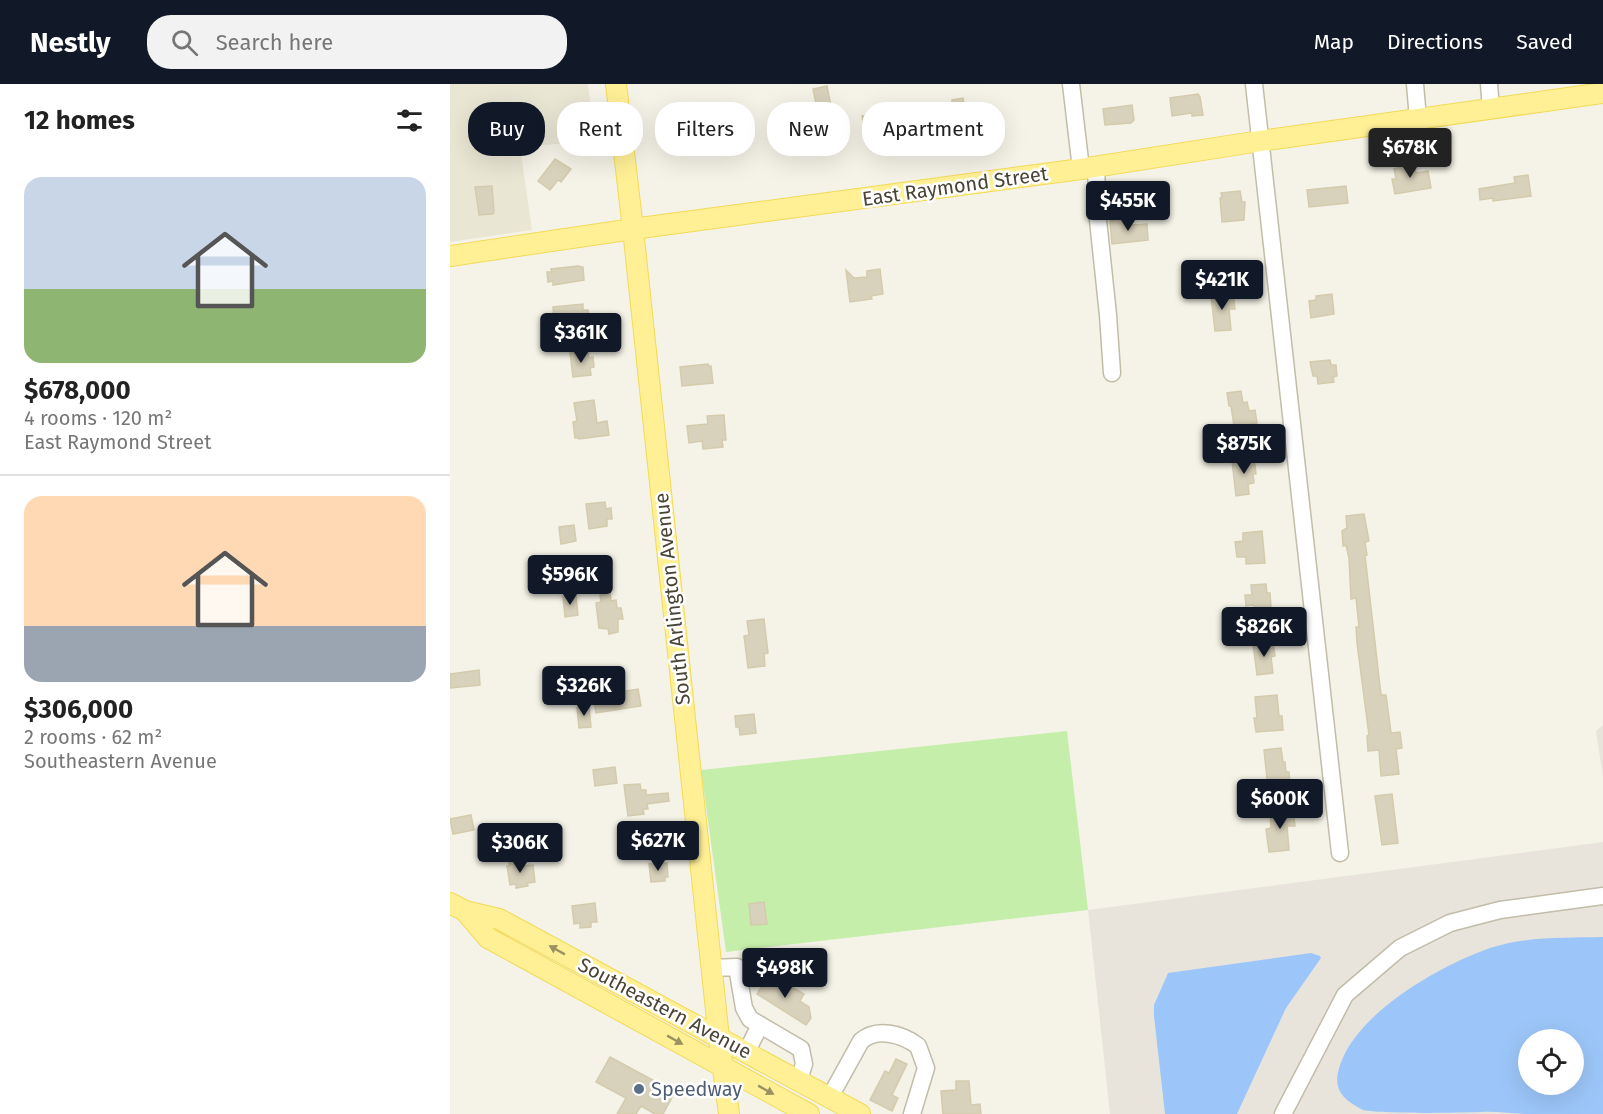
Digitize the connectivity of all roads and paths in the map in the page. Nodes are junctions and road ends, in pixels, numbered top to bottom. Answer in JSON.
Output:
{"nodes":[{"id":1,"x":616,"y":84,"type":"edge"},
{"id":2,"x":1071,"y":84,"type":"edge"},
{"id":3,"x":1254,"y":84,"type":"edge"},
{"id":4,"x":1415,"y":84,"type":"edge"},
{"id":5,"x":1489,"y":84,"type":"edge"},
{"id":6,"x":1603,"y":93,"type":"edge"},
{"id":7,"x":1491,"y":109,"type":"junction"},
{"id":8,"x":1418,"y":119,"type":"junction"},
{"id":9,"x":1260,"y":141,"type":"junction"},
{"id":10,"x":1088,"y":168,"type":"junction"},
{"id":11,"x":633,"y":229,"type":"junction"},
{"id":12,"x":450,"y":256,"type":"edge"},
{"id":13,"x":1112,"y":373,"type":"dead end"},
{"id":14,"x":1340,"y":853,"type":"dead end"},
{"id":15,"x":1603,"y":897,"type":"edge"},
{"id":16,"x":458,"y":907,"type":"edge"},
{"id":17,"x":711,"y":968,"type":"junction"},
{"id":18,"x":744,"y":1008,"type":"junction"},
{"id":19,"x":717,"y":1016,"type":"junction"},
{"id":20,"x":760,"y":1025,"type":"junction"},
{"id":21,"x":719,"y":1038,"type":"junction"},
{"id":22,"x":746,"y":1053,"type":"junction"},
{"id":23,"x":724,"y":1067,"type":"junction"},
{"id":24,"x":799,"y":1080,"type":"junction"},
{"id":25,"x":830,"y":1097,"type":"junction"},
{"id":26,"x":729,"y":1114,"type":"edge"},
{"id":27,"x":809,"y":1114,"type":"edge"},
{"id":28,"x":860,"y":1114,"type":"edge"},
{"id":29,"x":912,"y":1114,"type":"edge"},
{"id":30,"x":1283,"y":1114,"type":"edge"}],
"edges":[{"from":1,"to":11,"type":"main road","name":"South Arlington Avenue"},
{"from":2,"to":10,"type":"street"},
{"from":3,"to":9,"type":"street"},
{"from":4,"to":8,"type":"street"},
{"from":5,"to":7,"type":"street"},
{"from":6,"to":7,"type":"main road","name":"East Raymond Street"},
{"from":7,"to":8,"type":"main road","name":"East Raymond Street"},
{"from":8,"to":9,"type":"main road","name":"East Raymond Street"},
{"from":9,"to":10,"type":"main road","name":"East Raymond Street"},
{"from":9,"to":14,"type":"street"},
{"from":10,"to":11,"type":"main road","name":"East Raymond Street"},
{"from":10,"to":13,"type":"street"},
{"from":11,"to":12,"type":"main road","name":"East Raymond Street"},
{"from":11,"to":17,"type":"main road","name":"South Arlington Avenue"},
{"from":15,"to":30,"type":"street"},
{"from":21,"to":16,"type":"main road","name":"Southeastern Avenue","one_way":true},
{"from":16,"to":23,"type":"main road","name":"Southeastern Avenue","one_way":true},
{"from":17,"to":18,"type":"street"},
{"from":17,"to":19,"type":"main road","name":"South Arlington Avenue"},
{"from":18,"to":19,"type":"street"},
{"from":18,"to":20,"type":"street"},
{"from":19,"to":21,"type":"main road","name":"South Arlington Avenue"},
{"from":20,"to":22,"type":"street"},
{"from":20,"to":24,"type":"street"},
{"from":21,"to":22,"type":"main road","name":"Southeastern Avenue"},
{"from":21,"to":23,"type":"main road","name":"South Arlington Avenue"},
{"from":22,"to":24,"type":"main road","name":"Southeastern Avenue"},
{"from":23,"to":26,"type":"main road","name":"South Arlington Avenue"},
{"from":23,"to":27,"type":"main road","name":"Southeastern Avenue","one_way":true},
{"from":24,"to":25,"type":"main road","name":"Southeastern Avenue"},
{"from":25,"to":28,"type":"main road","name":"Southeastern Avenue"},
{"from":25,"to":29,"type":"street"}]}
